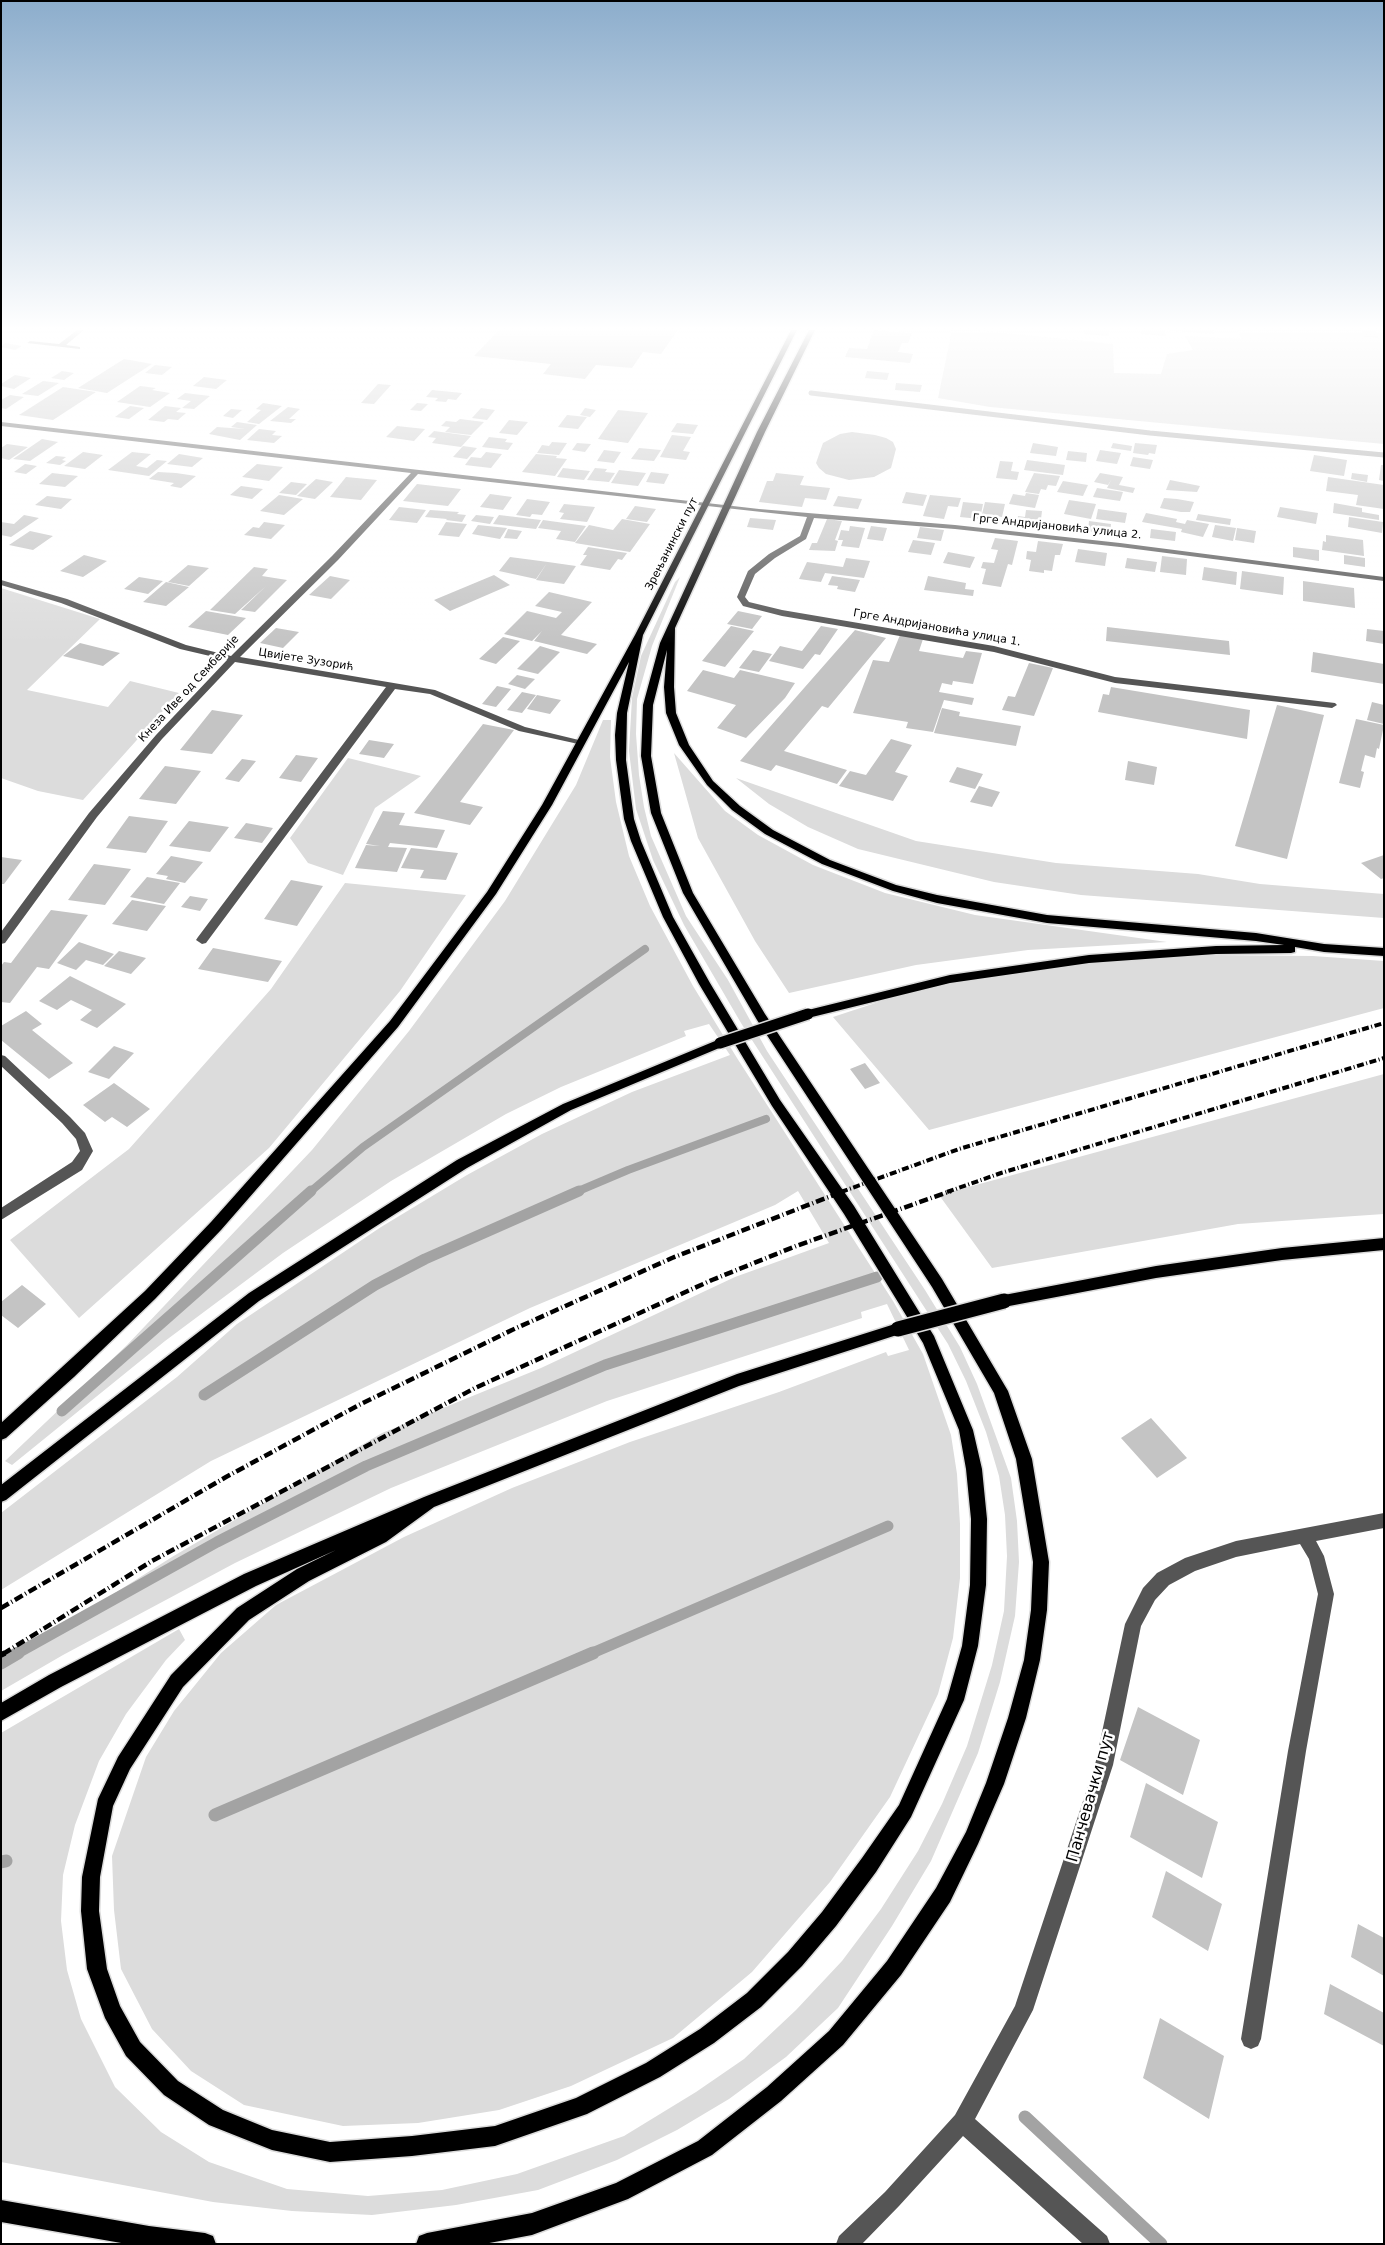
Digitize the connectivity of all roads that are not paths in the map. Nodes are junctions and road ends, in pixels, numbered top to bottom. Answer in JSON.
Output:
{"nodes":[{"id":1,"x":92,"y":435,"type":"edge"},
{"id":2,"x":740,"y":435,"type":"edge"},
{"id":3,"x":761,"y":435,"type":"edge"},
{"id":4,"x":415,"y":473,"type":"junction"},
{"id":5,"x":704,"y":505,"type":"junction"},
{"id":6,"x":726,"y":507,"type":"junction"},
{"id":7,"x":811,"y":516,"type":"junction"},
{"id":8,"x":1384,"y":578,"type":"edge"},
{"id":9,"x":1,"y":582,"type":"edge"},
{"id":10,"x":673,"y":623,"type":"junction"},
{"id":11,"x":639,"y":635,"type":"junction"},
{"id":12,"x":233,"y":660,"type":"junction"},
{"id":13,"x":392,"y":686,"type":"junction"},
{"id":14,"x":1332,"y":705,"type":"dead end"},
{"id":15,"x":580,"y":743,"type":"junction"},
{"id":16,"x":1,"y":940,"type":"edge"},
{"id":17,"x":202,"y":940,"type":"dead end"},
{"id":18,"x":1324,"y":948,"type":"junction"},
{"id":19,"x":1384,"y":952,"type":"edge"},
{"id":20,"x":1,"y":1059,"type":"edge"},
{"id":21,"x":1,"y":1215,"type":"edge"},
{"id":22,"x":1384,"y":1244,"type":"edge"},
{"id":23,"x":1,"y":1433,"type":"edge"},
{"id":24,"x":1,"y":1495,"type":"edge"},
{"id":25,"x":429,"y":1502,"type":"junction"},
{"id":26,"x":1384,"y":1520,"type":"edge"},
{"id":27,"x":1304,"y":1537,"type":"junction"},
{"id":28,"x":1,"y":1712,"type":"edge"},
{"id":29,"x":1251,"y":2039,"type":"dead end"},
{"id":30,"x":962,"y":2122,"type":"junction"},
{"id":31,"x":1,"y":2211,"type":"edge"},
{"id":32,"x":205,"y":2244,"type":"edge"},
{"id":33,"x":427,"y":2244,"type":"edge"},
{"id":34,"x":847,"y":2244,"type":"edge"},
{"id":35,"x":1099,"y":2244,"type":"edge"}],
"edges":[{"from":1,"to":4,"type":"street","name":"Грге Андријановића улица 2."},
{"from":2,"to":5,"type":"main road","name":"Зрењанински пут"},
{"from":3,"to":6,"type":"main road"},
{"from":4,"to":5,"type":"street","name":"Грге Андријановића улица 2."},
{"from":4,"to":12,"type":"street","name":"Кнеза Иве од Семберије"},
{"from":5,"to":6,"type":"street","name":"Грге Андријановића улица 2."},
{"from":5,"to":11,"type":"main road","name":"Зрењанински пут"},
{"from":6,"to":7,"type":"street","name":"Грге Андријановића улица 2."},
{"from":6,"to":10,"type":"main road"},
{"from":7,"to":8,"type":"street","name":"Грге Андријановића улица 2."},
{"from":7,"to":14,"type":"street","name":"Грге Андријановића улица 1."},
{"from":9,"to":12,"type":"street","name":"Цвијете Зузорић"},
{"from":10,"to":18,"type":"main road"},
{"from":10,"to":33,"type":"main road"},
{"from":11,"to":15,"type":"main road"},
{"from":11,"to":25,"type":"main road"},
{"from":12,"to":13,"type":"street","name":"Цвијете Зузорић"},
{"from":12,"to":16,"type":"street","name":"Кнеза Иве од Семберије"},
{"from":13,"to":15,"type":"street","name":"Цвијете Зузорић"},
{"from":13,"to":17,"type":"street"},
{"from":15,"to":23,"type":"main road"},
{"from":18,"to":19,"type":"main road"},
{"from":18,"to":24,"type":"main road","bridge":true},
{"from":20,"to":21,"type":"street"},
{"from":22,"to":25,"type":"main road","bridge":true},
{"from":25,"to":28,"type":"main road"},
{"from":26,"to":27,"type":"street","name":"Панчевачки пут"},
{"from":27,"to":29,"type":"street"},
{"from":27,"to":30,"type":"street","name":"Панчевачки пут"},
{"from":30,"to":34,"type":"street","name":"Панчевачки пут"},
{"from":30,"to":35,"type":"street"},
{"from":31,"to":32,"type":"main road"}]}
